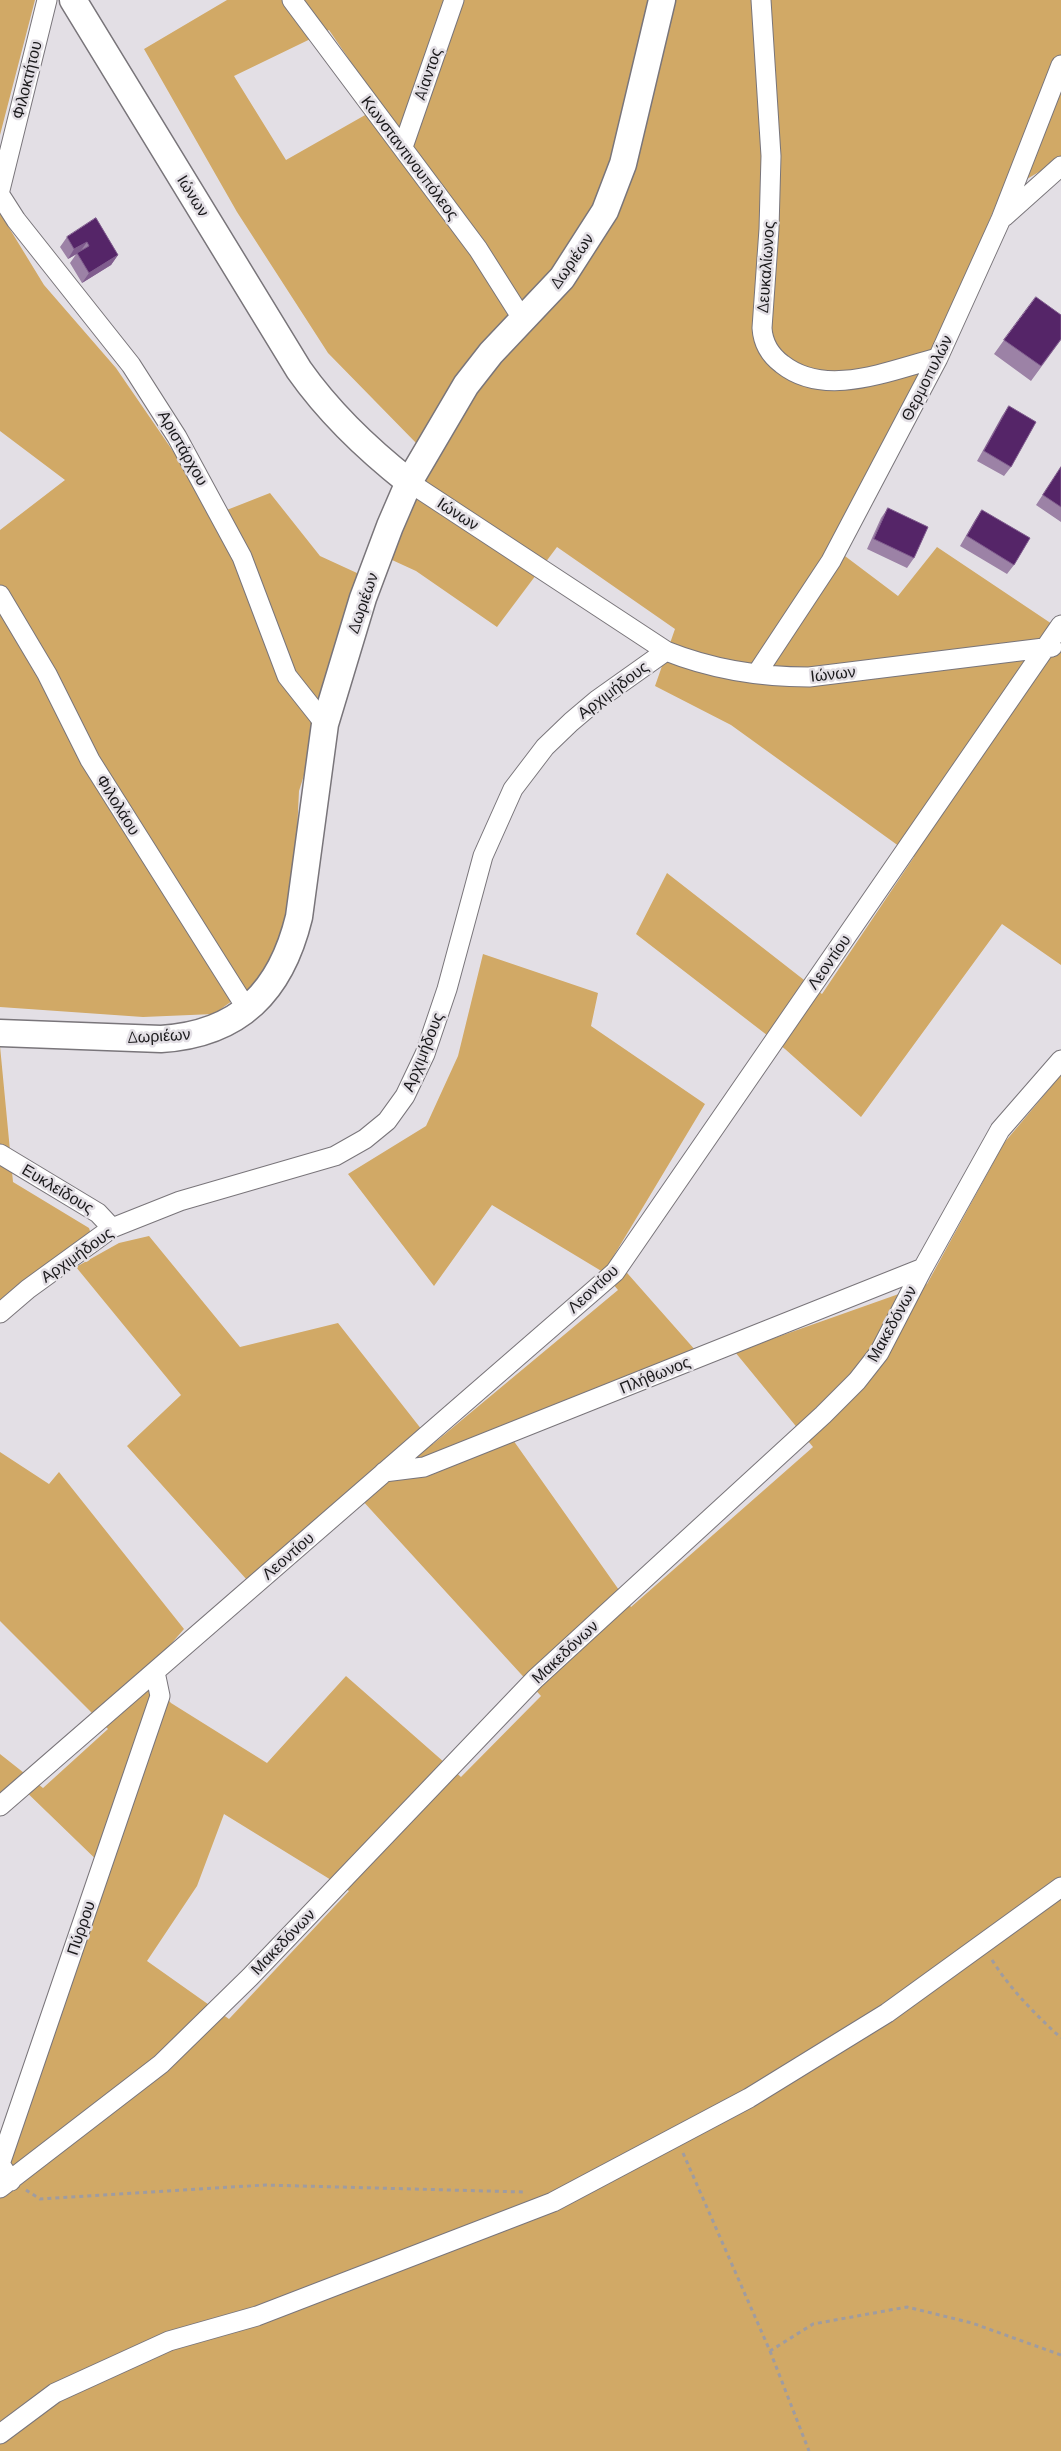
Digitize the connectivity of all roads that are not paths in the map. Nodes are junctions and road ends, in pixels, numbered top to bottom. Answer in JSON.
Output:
{"nodes":[{"id":1,"x":48,"y":0,"type":"edge"},
{"id":2,"x":73,"y":0,"type":"edge"},
{"id":3,"x":292,"y":0,"type":"edge"},
{"id":4,"x":454,"y":0,"type":"edge"},
{"id":5,"x":662,"y":0,"type":"edge"},
{"id":6,"x":761,"y":0,"type":"edge"},
{"id":7,"x":1061,"y":65,"type":"edge"},
{"id":8,"x":403,"y":147,"type":"junction"},
{"id":9,"x":1061,"y":166,"type":"edge"},
{"id":10,"x":0,"y":190,"type":"edge"},
{"id":11,"x":0,"y":195,"type":"edge"},
{"id":12,"x":1001,"y":219,"type":"junction"},
{"id":13,"x":524,"y":320,"type":"junction"},
{"id":14,"x":938,"y":358,"type":"junction"},
{"id":15,"x":409,"y":482,"type":"junction"},
{"id":16,"x":0,"y":595,"type":"edge"},
{"id":17,"x":1061,"y":625,"type":"edge"},
{"id":18,"x":1054,"y":647,"type":"edge"},
{"id":19,"x":666,"y":651,"type":"junction"},
{"id":20,"x":757,"y":674,"type":"junction"},
{"id":21,"x":325,"y":724,"type":"junction"},
{"id":22,"x":247,"y":1009,"type":"junction"},
{"id":23,"x":0,"y":1033,"type":"edge"},
{"id":24,"x":1061,"y":1060,"type":"edge"},
{"id":25,"x":0,"y":1154,"type":"edge"},
{"id":26,"x":112,"y":1228,"type":"junction"},
{"id":27,"x":923,"y":1268,"type":"junction"},
{"id":28,"x":0,"y":1313,"type":"edge"},
{"id":29,"x":384,"y":1472,"type":"junction"},
{"id":30,"x":155,"y":1672,"type":"junction"},
{"id":31,"x":0,"y":1806,"type":"edge"},
{"id":32,"x":1061,"y":1886,"type":"edge"},
{"id":33,"x":5,"y":2184,"type":"edge"},
{"id":34,"x":0,"y":2434,"type":"edge"}],
"edges":[{"from":1,"to":10,"type":"street","name":"Φιλοκτήτου"},
{"from":2,"to":15,"type":"street","name":"Ιώνων"},
{"from":3,"to":8,"type":"street","name":"Κωνσταντινουπόλεος"},
{"from":4,"to":8,"type":"street","name":"Aiαντος"},
{"from":5,"to":13,"type":"street","name":"Δωριέων"},
{"from":6,"to":14,"type":"street","name":"Δευκαλίωνος"},
{"from":7,"to":12,"type":"street","name":"Θερμοπυλών"},
{"from":8,"to":13,"type":"street","name":"Κωνσταντινουπόλεος"},
{"from":9,"to":12,"type":"street"},
{"from":11,"to":21,"type":"street","name":"Αριστάρχου"},
{"from":12,"to":14,"type":"street","name":"Θερμοπυλών"},
{"from":13,"to":15,"type":"street","name":"Δωριέων"},
{"from":14,"to":20,"type":"street","name":"Θερμοπυλών"},
{"from":15,"to":19,"type":"street","name":"Ιώνων"},
{"from":15,"to":21,"type":"street","name":"Δωριέων"},
{"from":16,"to":22,"type":"street","name":"Φιλολάου"},
{"from":17,"to":18,"type":"street","name":"Λεοντίου"},
{"from":18,"to":20,"type":"street","name":"Ιώνων"},
{"from":18,"to":29,"type":"street","name":"Λεοντίου"},
{"from":19,"to":20,"type":"street","name":"Ιώνων"},
{"from":19,"to":26,"type":"street","name":"Αρχιμήδους"},
{"from":21,"to":22,"type":"street","name":"Δωριέων"},
{"from":22,"to":23,"type":"street","name":"Δωριέων"},
{"from":24,"to":27,"type":"street","name":"Μακεδόνων"},
{"from":25,"to":26,"type":"street","name":"Ευκλείδους"},
{"from":26,"to":28,"type":"street","name":"Αρχιμήδους"},
{"from":27,"to":29,"type":"street","name":"Πλήθωνος"},
{"from":27,"to":33,"type":"street","name":"Μακεδόνων"},
{"from":29,"to":30,"type":"street","name":"Λεοντίου"},
{"from":30,"to":31,"type":"street","name":"Λεοντίου"},
{"from":30,"to":33,"type":"street","name":"Πύρρου"},
{"from":32,"to":34,"type":"street"}]}
